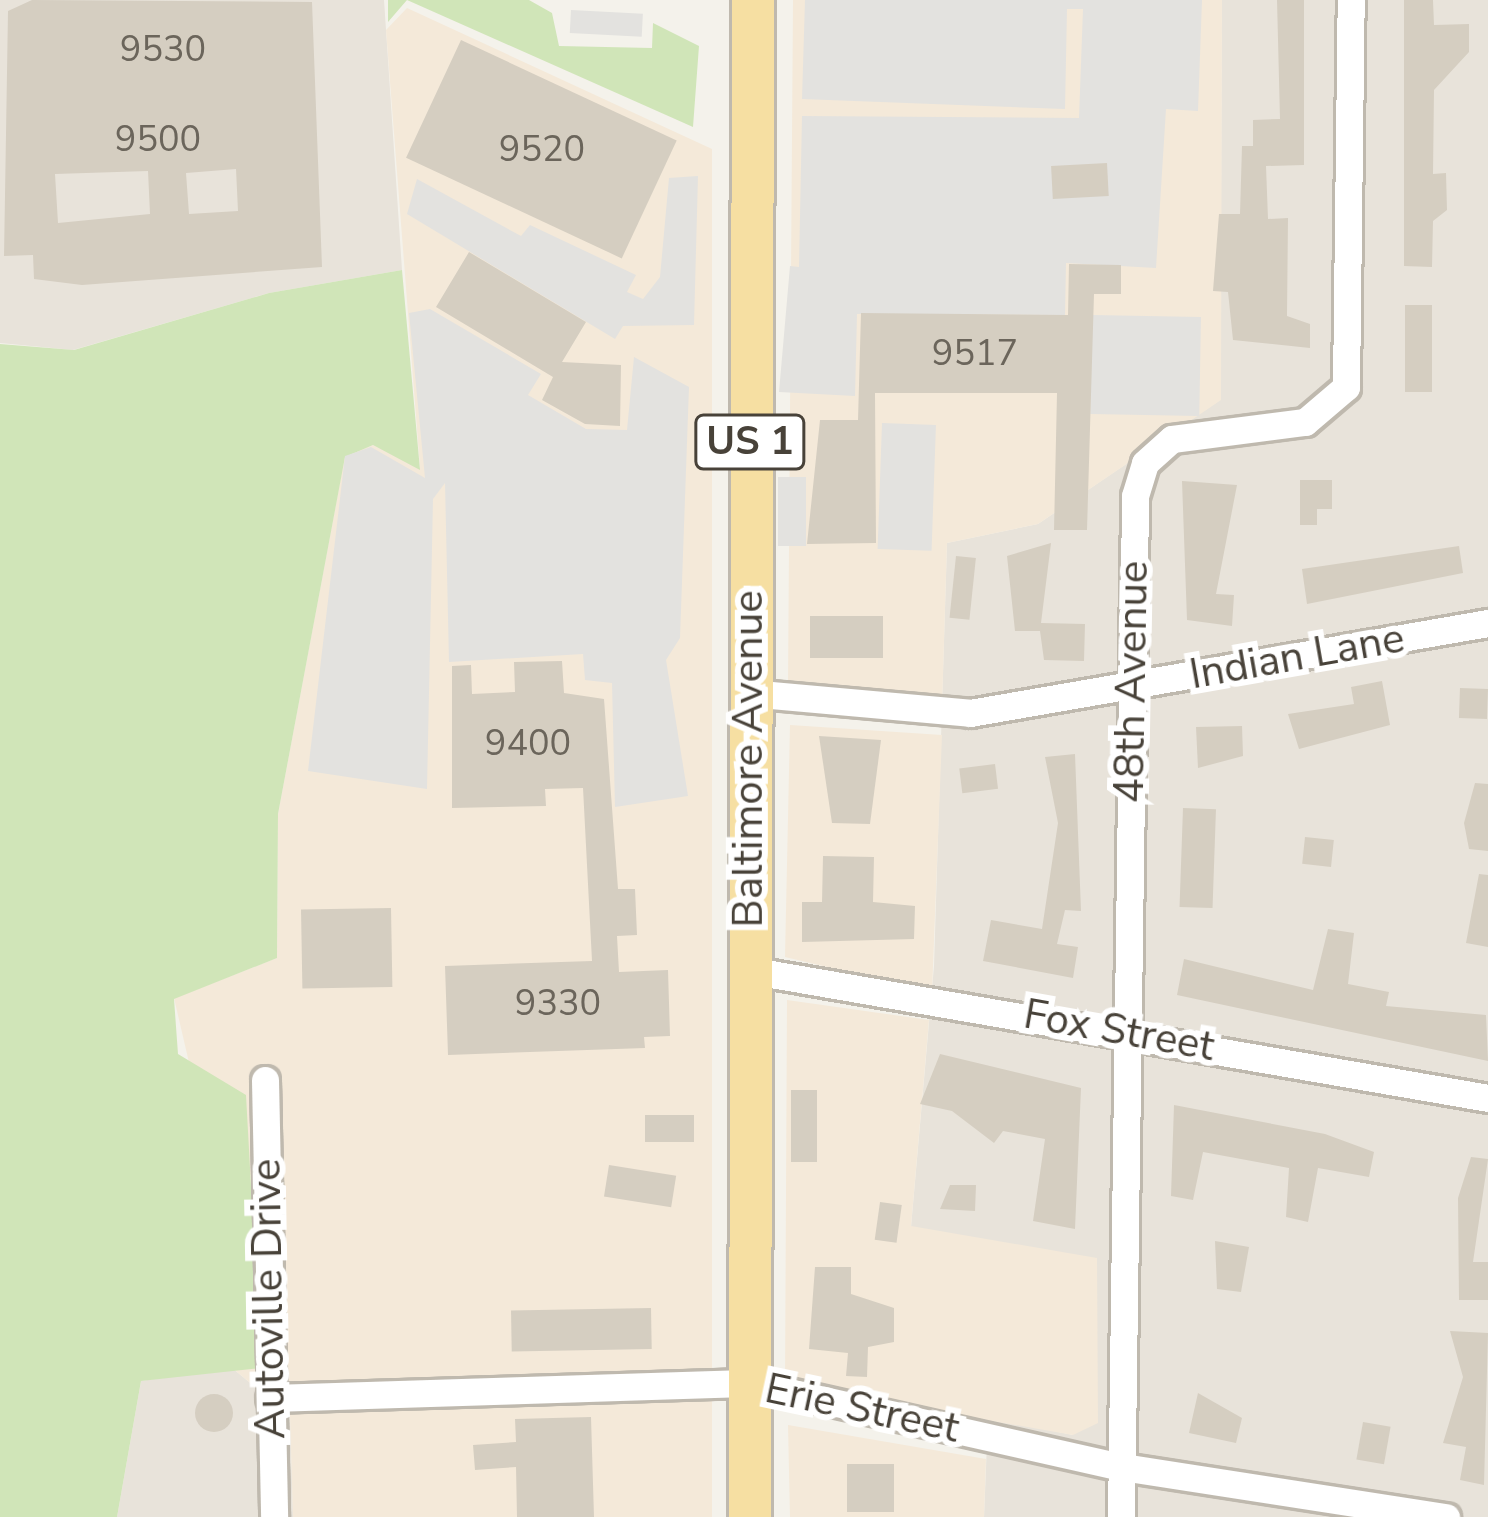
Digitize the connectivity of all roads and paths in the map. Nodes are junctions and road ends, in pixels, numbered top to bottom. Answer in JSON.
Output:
{"nodes":[{"id":1,"x":754,"y":0,"type":"edge"},
{"id":2,"x":1351,"y":0,"type":"edge"},
{"id":3,"x":1488,"y":623,"type":"edge"},
{"id":4,"x":1133,"y":685,"type":"junction"},
{"id":5,"x":748,"y":693,"type":"junction"},
{"id":6,"x":748,"y":970,"type":"junction"},
{"id":7,"x":1124,"y":1031,"type":"junction"},
{"id":8,"x":265,"y":1080,"type":"dead end"},
{"id":9,"x":1488,"y":1098,"type":"edge"},
{"id":10,"x":748,"y":1383,"type":"junction"},
{"id":11,"x":270,"y":1398,"type":"junction"},
{"id":12,"x":1122,"y":1466,"type":"junction"},
{"id":13,"x":274,"y":1517,"type":"edge"},
{"id":14,"x":750,"y":1517,"type":"edge"},
{"id":15,"x":1121,"y":1517,"type":"edge"},
{"id":16,"x":1446,"y":1517,"type":"edge"}],
"edges":[{"from":1,"to":5,"type":"main road","name":"Baltimore Avenue","number":"US 1"},
{"from":2,"to":4,"type":"street","name":"48th Avenue"},
{"from":3,"to":4,"type":"street","name":"Indian Lane"},
{"from":4,"to":5,"type":"street","name":"Indian Lane"},
{"from":4,"to":7,"type":"street","name":"48th Avenue"},
{"from":5,"to":6,"type":"main road","name":"Baltimore Avenue","number":"US 1"},
{"from":6,"to":7,"type":"street","name":"Fox Street"},
{"from":6,"to":10,"type":"main road","name":"Baltimore Avenue","number":"US 1"},
{"from":7,"to":9,"type":"street","name":"Fox Street"},
{"from":7,"to":12,"type":"street","name":"48th Avenue"},
{"from":8,"to":11,"type":"street","name":"Autoville Drive"},
{"from":10,"to":11,"type":"street","name":"Erie Street"},
{"from":10,"to":12,"type":"street","name":"Erie Street"},
{"from":10,"to":14,"type":"main road","name":"Baltimore Avenue","number":"US 1"},
{"from":11,"to":13,"type":"street","name":"Autoville Drive"},
{"from":12,"to":15,"type":"street","name":"48th Avenue"},
{"from":12,"to":16,"type":"street","name":"Erie Street"}]}
